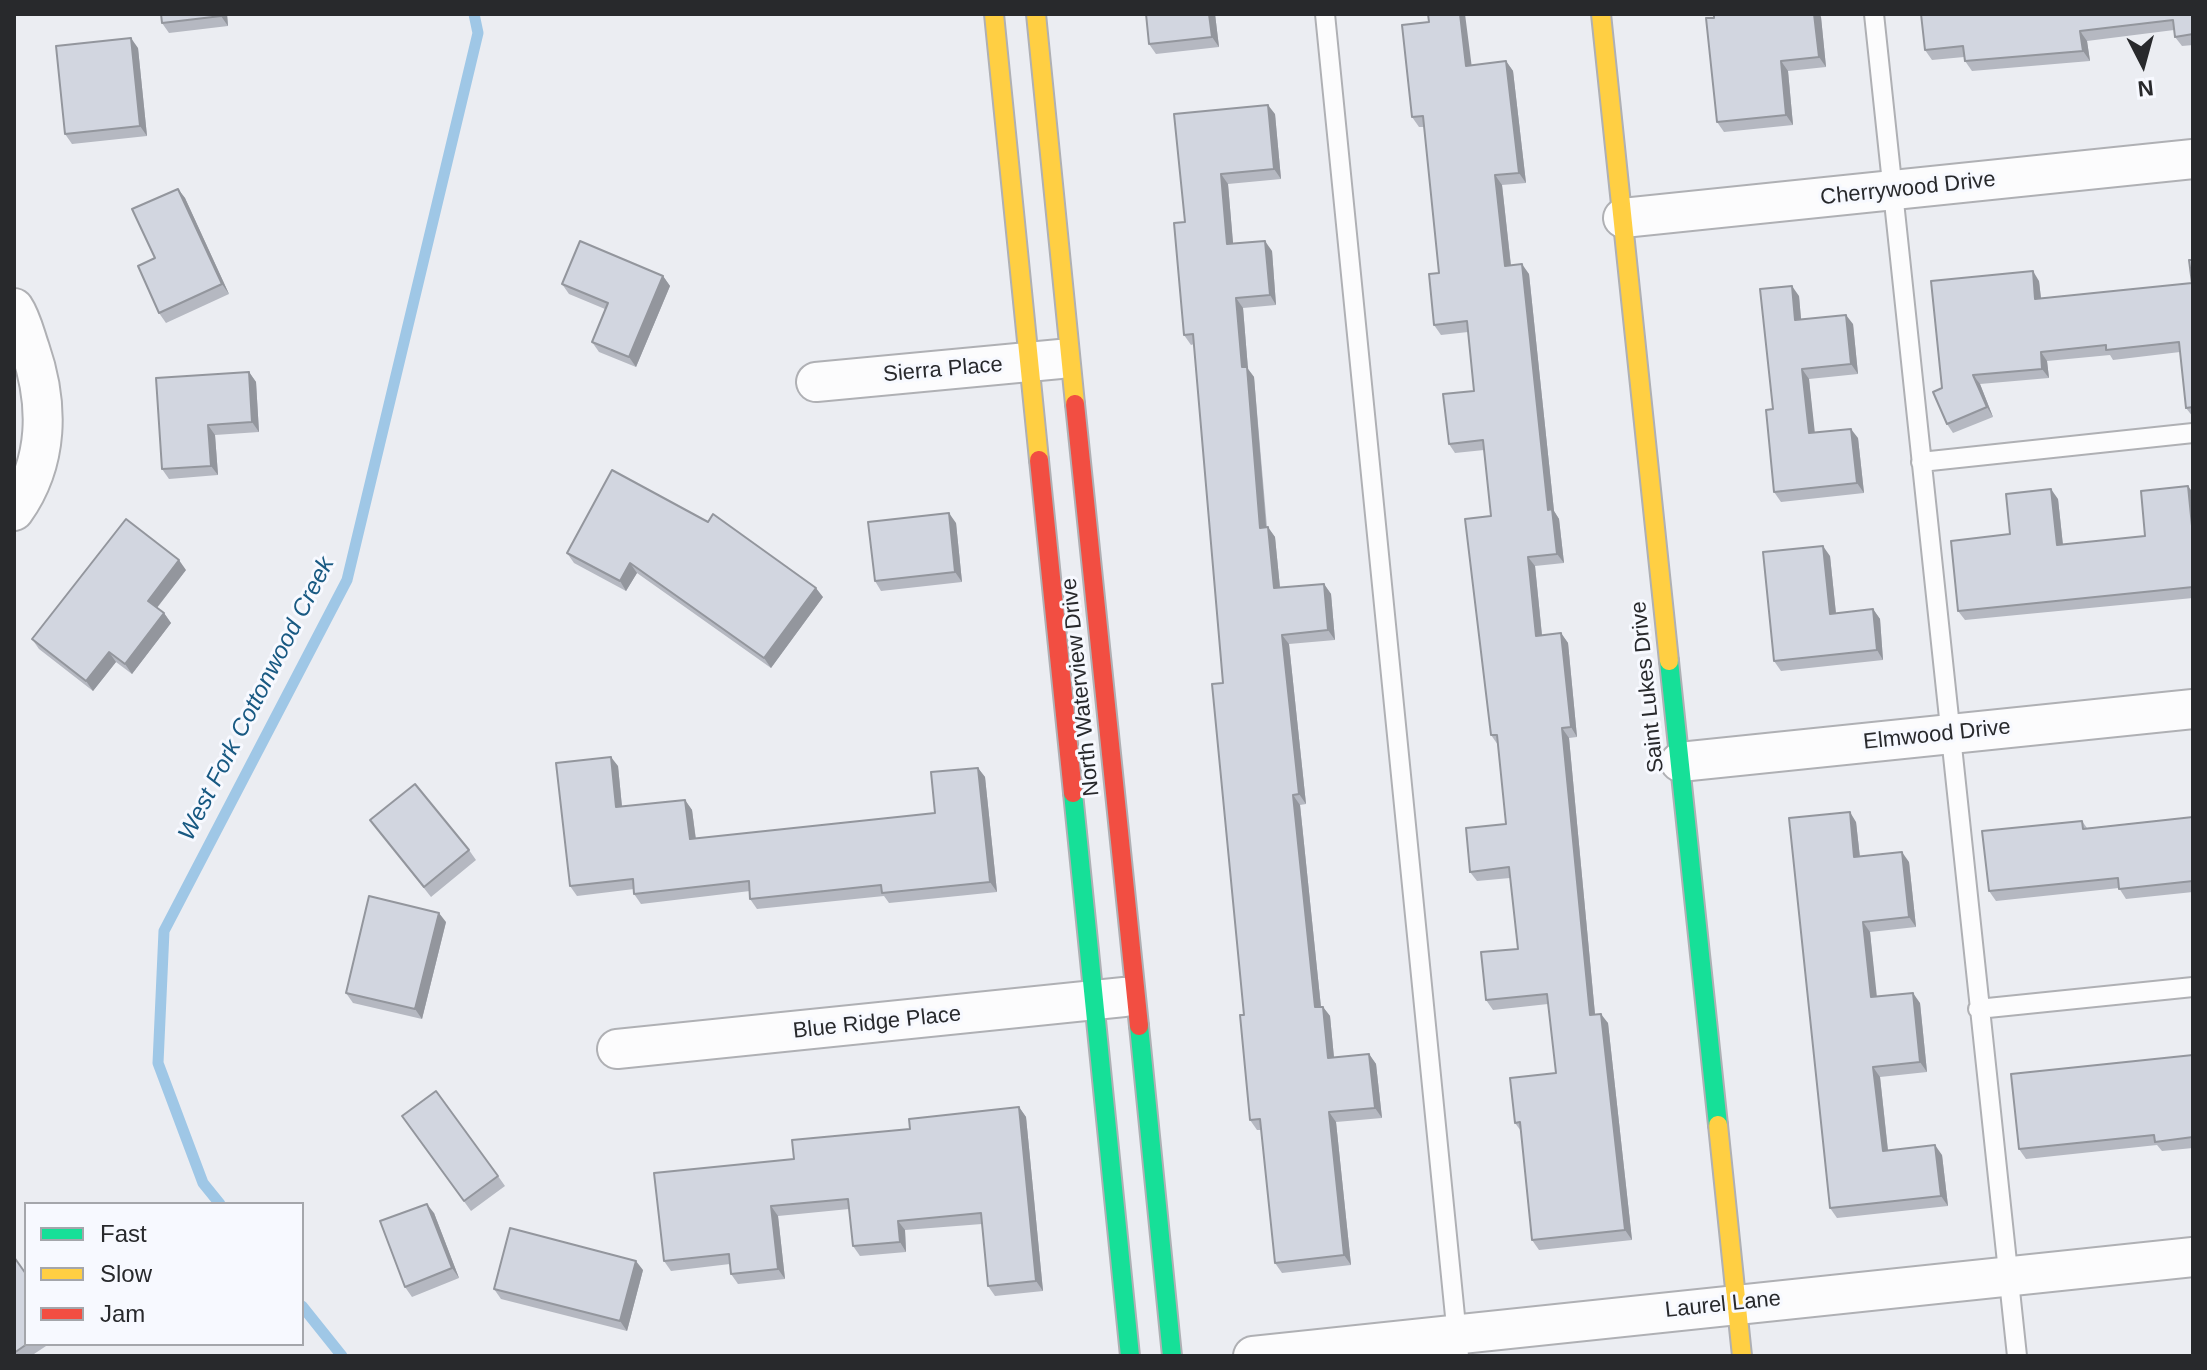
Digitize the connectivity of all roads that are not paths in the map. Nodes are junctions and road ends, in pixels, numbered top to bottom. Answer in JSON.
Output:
{"nodes":[{"id":1,"x":994,"y":14,"type":"edge"},
{"id":2,"x":1036,"y":14,"type":"edge"},
{"id":3,"x":1325,"y":14,"type":"edge"},
{"id":4,"x":1601,"y":14,"type":"edge"},
{"id":5,"x":1874,"y":14,"type":"edge"},
{"id":6,"x":2193,"y":159,"type":"edge"},
{"id":7,"x":1891,"y":190,"type":"junction"},
{"id":8,"x":1623,"y":218,"type":"junction"},
{"id":9,"x":14,"y":308,"type":"edge"},
{"id":10,"x":1071,"y":358,"type":"junction"},
{"id":11,"x":1029,"y":362,"type":"junction"},
{"id":12,"x":816,"y":382,"type":"dead end"},
{"id":13,"x":2193,"y":433,"type":"edge"},
{"id":14,"x":1921,"y":462,"type":"junction"},
{"id":15,"x":14,"y":511,"type":"edge"},
{"id":16,"x":2193,"y":709,"type":"edge"},
{"id":17,"x":1951,"y":734,"type":"junction"},
{"id":18,"x":1680,"y":762,"type":"junction"},
{"id":19,"x":2193,"y":987,"type":"edge"},
{"id":20,"x":1136,"y":996,"type":"junction"},
{"id":21,"x":1093,"y":1001,"type":"junction"},
{"id":22,"x":1978,"y":1009,"type":"junction"},
{"id":23,"x":617,"y":1049,"type":"dead end"},
{"id":24,"x":2193,"y":1257,"type":"edge"},
{"id":25,"x":2008,"y":1276,"type":"junction"},
{"id":26,"x":1737,"y":1304,"type":"junction"},
{"id":27,"x":1458,"y":1345,"type":"edge"},
{"id":28,"x":1130,"y":1356,"type":"edge"},
{"id":29,"x":1172,"y":1356,"type":"edge"},
{"id":30,"x":1253,"y":1356,"type":"edge"},
{"id":31,"x":1742,"y":1356,"type":"edge"},
{"id":32,"x":2017,"y":1356,"type":"edge"}],
"edges":[{"from":1,"to":11,"type":"street","name":"North Waterview Drive"},
{"from":2,"to":10,"type":"street","name":"North Waterview Drive"},
{"from":3,"to":27,"type":"lane"},
{"from":4,"to":8,"type":"street","name":"Saint Lukes Drive"},
{"from":5,"to":7,"type":"lane"},
{"from":6,"to":7,"type":"street","name":"Cherrywood Drive"},
{"from":7,"to":8,"type":"street","name":"Cherrywood Drive"},
{"from":7,"to":14,"type":"lane"},
{"from":8,"to":18,"type":"street","name":"Saint Lukes Drive"},
{"from":9,"to":15,"type":"street"},
{"from":10,"to":11,"type":"street","name":"Sierra Place"},
{"from":10,"to":20,"type":"street","name":"North Waterview Drive"},
{"from":11,"to":12,"type":"street","name":"Sierra Place"},
{"from":11,"to":21,"type":"street","name":"North Waterview Drive"},
{"from":13,"to":14,"type":"lane"},
{"from":14,"to":17,"type":"lane"},
{"from":16,"to":17,"type":"street","name":"Elmwood Drive"},
{"from":17,"to":18,"type":"street","name":"Elmwood Drive"},
{"from":17,"to":22,"type":"lane"},
{"from":18,"to":26,"type":"street","name":"Saint Lukes Drive"},
{"from":19,"to":22,"type":"lane"},
{"from":20,"to":21,"type":"street","name":"Blue Ridge Place"},
{"from":20,"to":29,"type":"street","name":"North Waterview Drive"},
{"from":21,"to":23,"type":"street","name":"Blue Ridge Place"},
{"from":21,"to":28,"type":"street","name":"North Waterview Drive"},
{"from":22,"to":25,"type":"lane"},
{"from":24,"to":25,"type":"street","name":"Laurel Lane"},
{"from":25,"to":26,"type":"street","name":"Laurel Lane"},
{"from":25,"to":32,"type":"lane"},
{"from":26,"to":27,"type":"street","name":"Laurel Lane"},
{"from":26,"to":31,"type":"street","name":"Saint Lukes Drive"},
{"from":27,"to":30,"type":"street","name":"Laurel Lane"}]}
